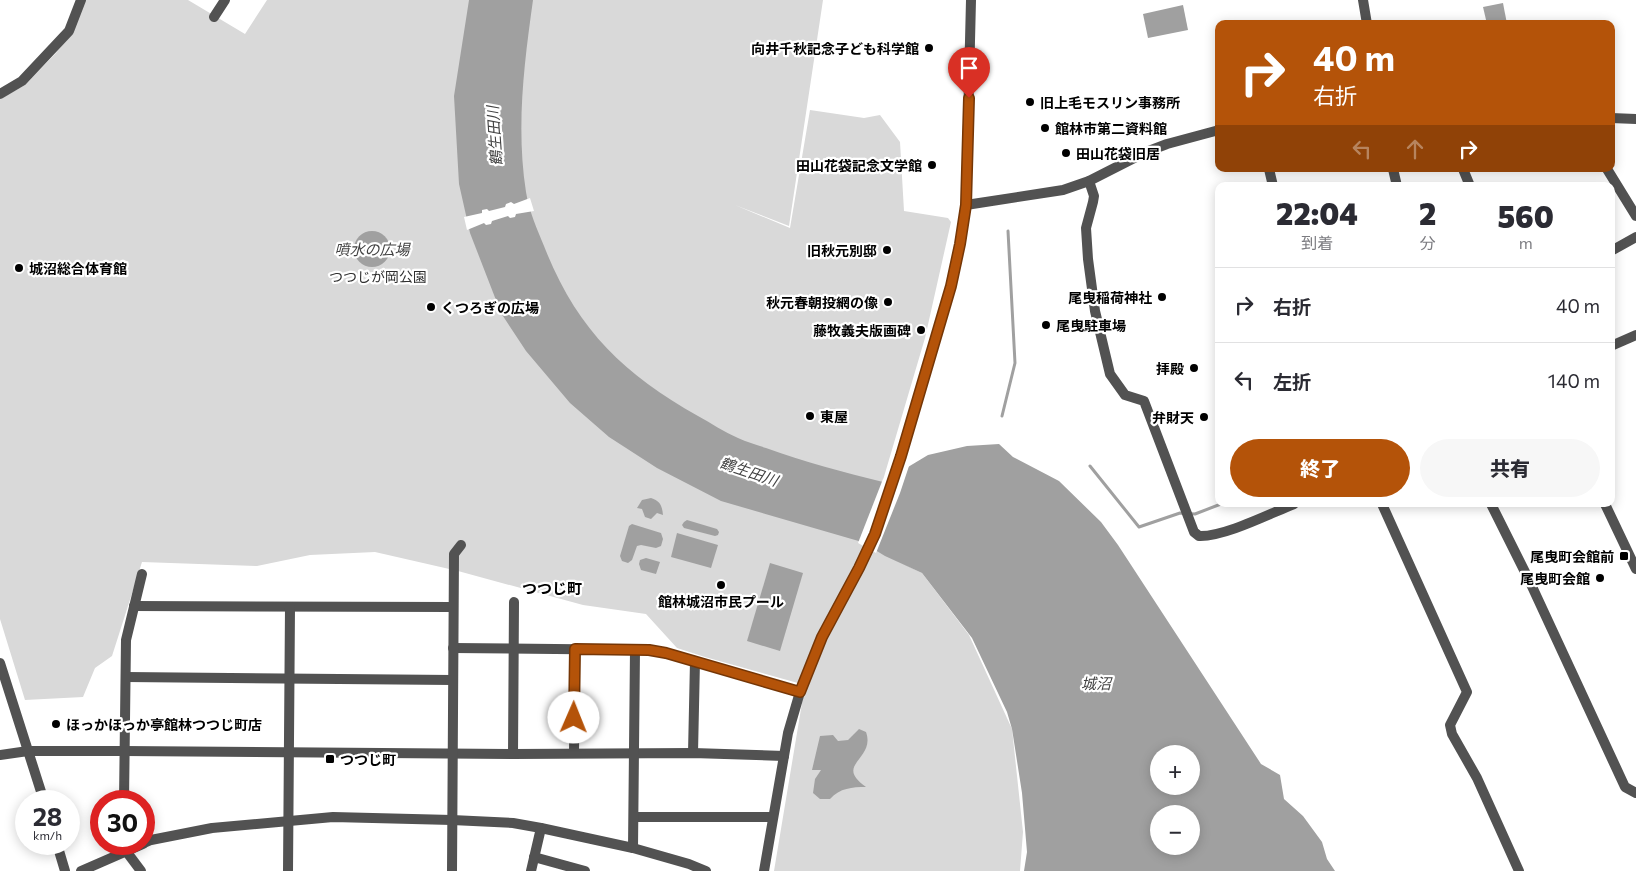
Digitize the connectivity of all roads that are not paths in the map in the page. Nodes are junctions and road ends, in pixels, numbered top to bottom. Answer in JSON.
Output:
{"nodes":[{"id":1,"x":81,"y":0,"type":"edge"},
{"id":2,"x":224,"y":0,"type":"edge"},
{"id":3,"x":971,"y":0,"type":"edge"},
{"id":4,"x":1363,"y":0,"type":"edge"},
{"id":5,"x":214,"y":18,"type":"dead end"},
{"id":6,"x":1366,"y":20,"type":"edge"},
{"id":7,"x":0,"y":94,"type":"edge"},
{"id":8,"x":1615,"y":118,"type":"edge"},
{"id":9,"x":1636,"y":120,"type":"edge"},
{"id":10,"x":1215,"y":131,"type":"edge"},
{"id":11,"x":1609,"y":172,"type":"edge"},
{"id":12,"x":1089,"y":181,"type":"junction"},
{"id":13,"x":966,"y":205,"type":"junction"},
{"id":14,"x":1636,"y":216,"type":"edge"},
{"id":15,"x":1636,"y":237,"type":"edge"},
{"id":16,"x":1615,"y":249,"type":"edge"},
{"id":17,"x":1636,"y":335,"type":"edge"},
{"id":18,"x":1615,"y":344,"type":"edge"},
{"id":19,"x":1287,"y":507,"type":"edge"},
{"id":20,"x":1383,"y":507,"type":"edge"},
{"id":21,"x":1492,"y":507,"type":"edge"},
{"id":22,"x":1607,"y":507,"type":"edge"},
{"id":23,"x":461,"y":545,"type":"dead end"},
{"id":24,"x":1636,"y":569,"type":"edge"},
{"id":25,"x":142,"y":574,"type":"dead end"},
{"id":26,"x":514,"y":602,"type":"dead end"},
{"id":27,"x":134,"y":606,"type":"junction"},
{"id":28,"x":290,"y":607,"type":"junction"},
{"id":29,"x":454,"y":607,"type":"junction"},
{"id":30,"x":453,"y":648,"type":"junction"},
{"id":31,"x":514,"y":648,"type":"junction"},
{"id":32,"x":575,"y":649,"type":"junction"},
{"id":33,"x":635,"y":650,"type":"junction"},
{"id":34,"x":695,"y":661,"type":"junction"},
{"id":35,"x":1,"y":669,"type":"edge"},
{"id":36,"x":126,"y":677,"type":"junction"},
{"id":37,"x":289,"y":678,"type":"junction"},
{"id":38,"x":452,"y":680,"type":"junction"},
{"id":39,"x":800,"y":692,"type":"junction"},
{"id":40,"x":28,"y":751,"type":"junction"},
{"id":41,"x":124,"y":751,"type":"junction"},
{"id":42,"x":289,"y":751,"type":"junction"},
{"id":43,"x":574,"y":753,"type":"junction"},
{"id":44,"x":635,"y":753,"type":"junction"},
{"id":45,"x":453,"y":754,"type":"junction"},
{"id":46,"x":512,"y":754,"type":"junction"},
{"id":47,"x":694,"y":754,"type":"junction"},
{"id":48,"x":0,"y":755,"type":"edge"},
{"id":49,"x":784,"y":756,"type":"junction"},
{"id":50,"x":40,"y":790,"type":"edge"},
{"id":51,"x":124,"y":790,"type":"edge"},
{"id":52,"x":1636,"y":793,"type":"edge"},
{"id":53,"x":634,"y":817,"type":"junction"},
{"id":54,"x":773,"y":817,"type":"junction"},
{"id":55,"x":288,"y":820,"type":"junction"},
{"id":56,"x":452,"y":820,"type":"junction"},
{"id":57,"x":542,"y":828,"type":"junction"},
{"id":58,"x":155,"y":839,"type":"edge"},
{"id":59,"x":633,"y":848,"type":"junction"},
{"id":60,"x":60,"y":855,"type":"edge"},
{"id":61,"x":113,"y":855,"type":"edge"},
{"id":62,"x":129,"y":855,"type":"edge"},
{"id":63,"x":534,"y":857,"type":"junction"},
{"id":64,"x":65,"y":871,"type":"edge"},
{"id":65,"x":81,"y":871,"type":"edge"},
{"id":66,"x":141,"y":871,"type":"edge"},
{"id":67,"x":288,"y":871,"type":"edge"},
{"id":68,"x":452,"y":871,"type":"edge"},
{"id":69,"x":531,"y":871,"type":"edge"},
{"id":70,"x":585,"y":871,"type":"edge"},
{"id":71,"x":706,"y":871,"type":"edge"},
{"id":72,"x":764,"y":871,"type":"edge"},
{"id":73,"x":1519,"y":871,"type":"edge"}],
"edges":[{"from":1,"to":7,"type":"street"},
{"from":2,"to":5,"type":"street"},
{"from":3,"to":13,"type":"street"},
{"from":4,"to":6,"type":"street"},
{"from":8,"to":9,"type":"street"},
{"from":10,"to":12,"type":"street"},
{"from":11,"to":14,"type":"street"},
{"from":12,"to":13,"type":"street"},
{"from":12,"to":19,"type":"street"},
{"from":13,"to":39,"type":"street"},
{"from":15,"to":16,"type":"street"},
{"from":17,"to":18,"type":"street"},
{"from":20,"to":73,"type":"street"},
{"from":21,"to":52,"type":"street"},
{"from":22,"to":24,"type":"street"},
{"from":23,"to":29,"type":"street"},
{"from":25,"to":27,"type":"street"},
{"from":26,"to":31,"type":"street"},
{"from":27,"to":28,"type":"street"},
{"from":27,"to":36,"type":"street"},
{"from":28,"to":29,"type":"street"},
{"from":28,"to":37,"type":"street"},
{"from":29,"to":30,"type":"street"},
{"from":30,"to":31,"type":"street"},
{"from":30,"to":38,"type":"street"},
{"from":31,"to":32,"type":"street"},
{"from":31,"to":46,"type":"street"},
{"from":32,"to":33,"type":"street"},
{"from":32,"to":43,"type":"street"},
{"from":33,"to":34,"type":"street"},
{"from":33,"to":44,"type":"street"},
{"from":34,"to":39,"type":"street"},
{"from":34,"to":47,"type":"street"},
{"from":35,"to":40,"type":"street"},
{"from":36,"to":37,"type":"street"},
{"from":36,"to":41,"type":"street"},
{"from":37,"to":38,"type":"street"},
{"from":37,"to":42,"type":"street"},
{"from":38,"to":45,"type":"street"},
{"from":39,"to":49,"type":"street"},
{"from":40,"to":41,"type":"street"},
{"from":40,"to":48,"type":"street"},
{"from":40,"to":50,"type":"street"},
{"from":41,"to":42,"type":"street"},
{"from":41,"to":51,"type":"street"},
{"from":42,"to":45,"type":"street"},
{"from":42,"to":55,"type":"street"},
{"from":43,"to":44,"type":"street"},
{"from":43,"to":46,"type":"street"},
{"from":44,"to":47,"type":"street"},
{"from":44,"to":53,"type":"street"},
{"from":45,"to":46,"type":"street"},
{"from":45,"to":56,"type":"street"},
{"from":47,"to":49,"type":"street"},
{"from":49,"to":54,"type":"street"},
{"from":53,"to":54,"type":"street"},
{"from":53,"to":59,"type":"street"},
{"from":54,"to":72,"type":"street"},
{"from":55,"to":56,"type":"street"},
{"from":55,"to":58,"type":"street"},
{"from":55,"to":67,"type":"street"},
{"from":56,"to":57,"type":"street"},
{"from":56,"to":68,"type":"street"},
{"from":57,"to":59,"type":"street"},
{"from":57,"to":63,"type":"street"},
{"from":59,"to":71,"type":"street"},
{"from":60,"to":64,"type":"street"},
{"from":61,"to":65,"type":"street"},
{"from":62,"to":66,"type":"street"},
{"from":63,"to":69,"type":"street"},
{"from":63,"to":70,"type":"street"}]}
